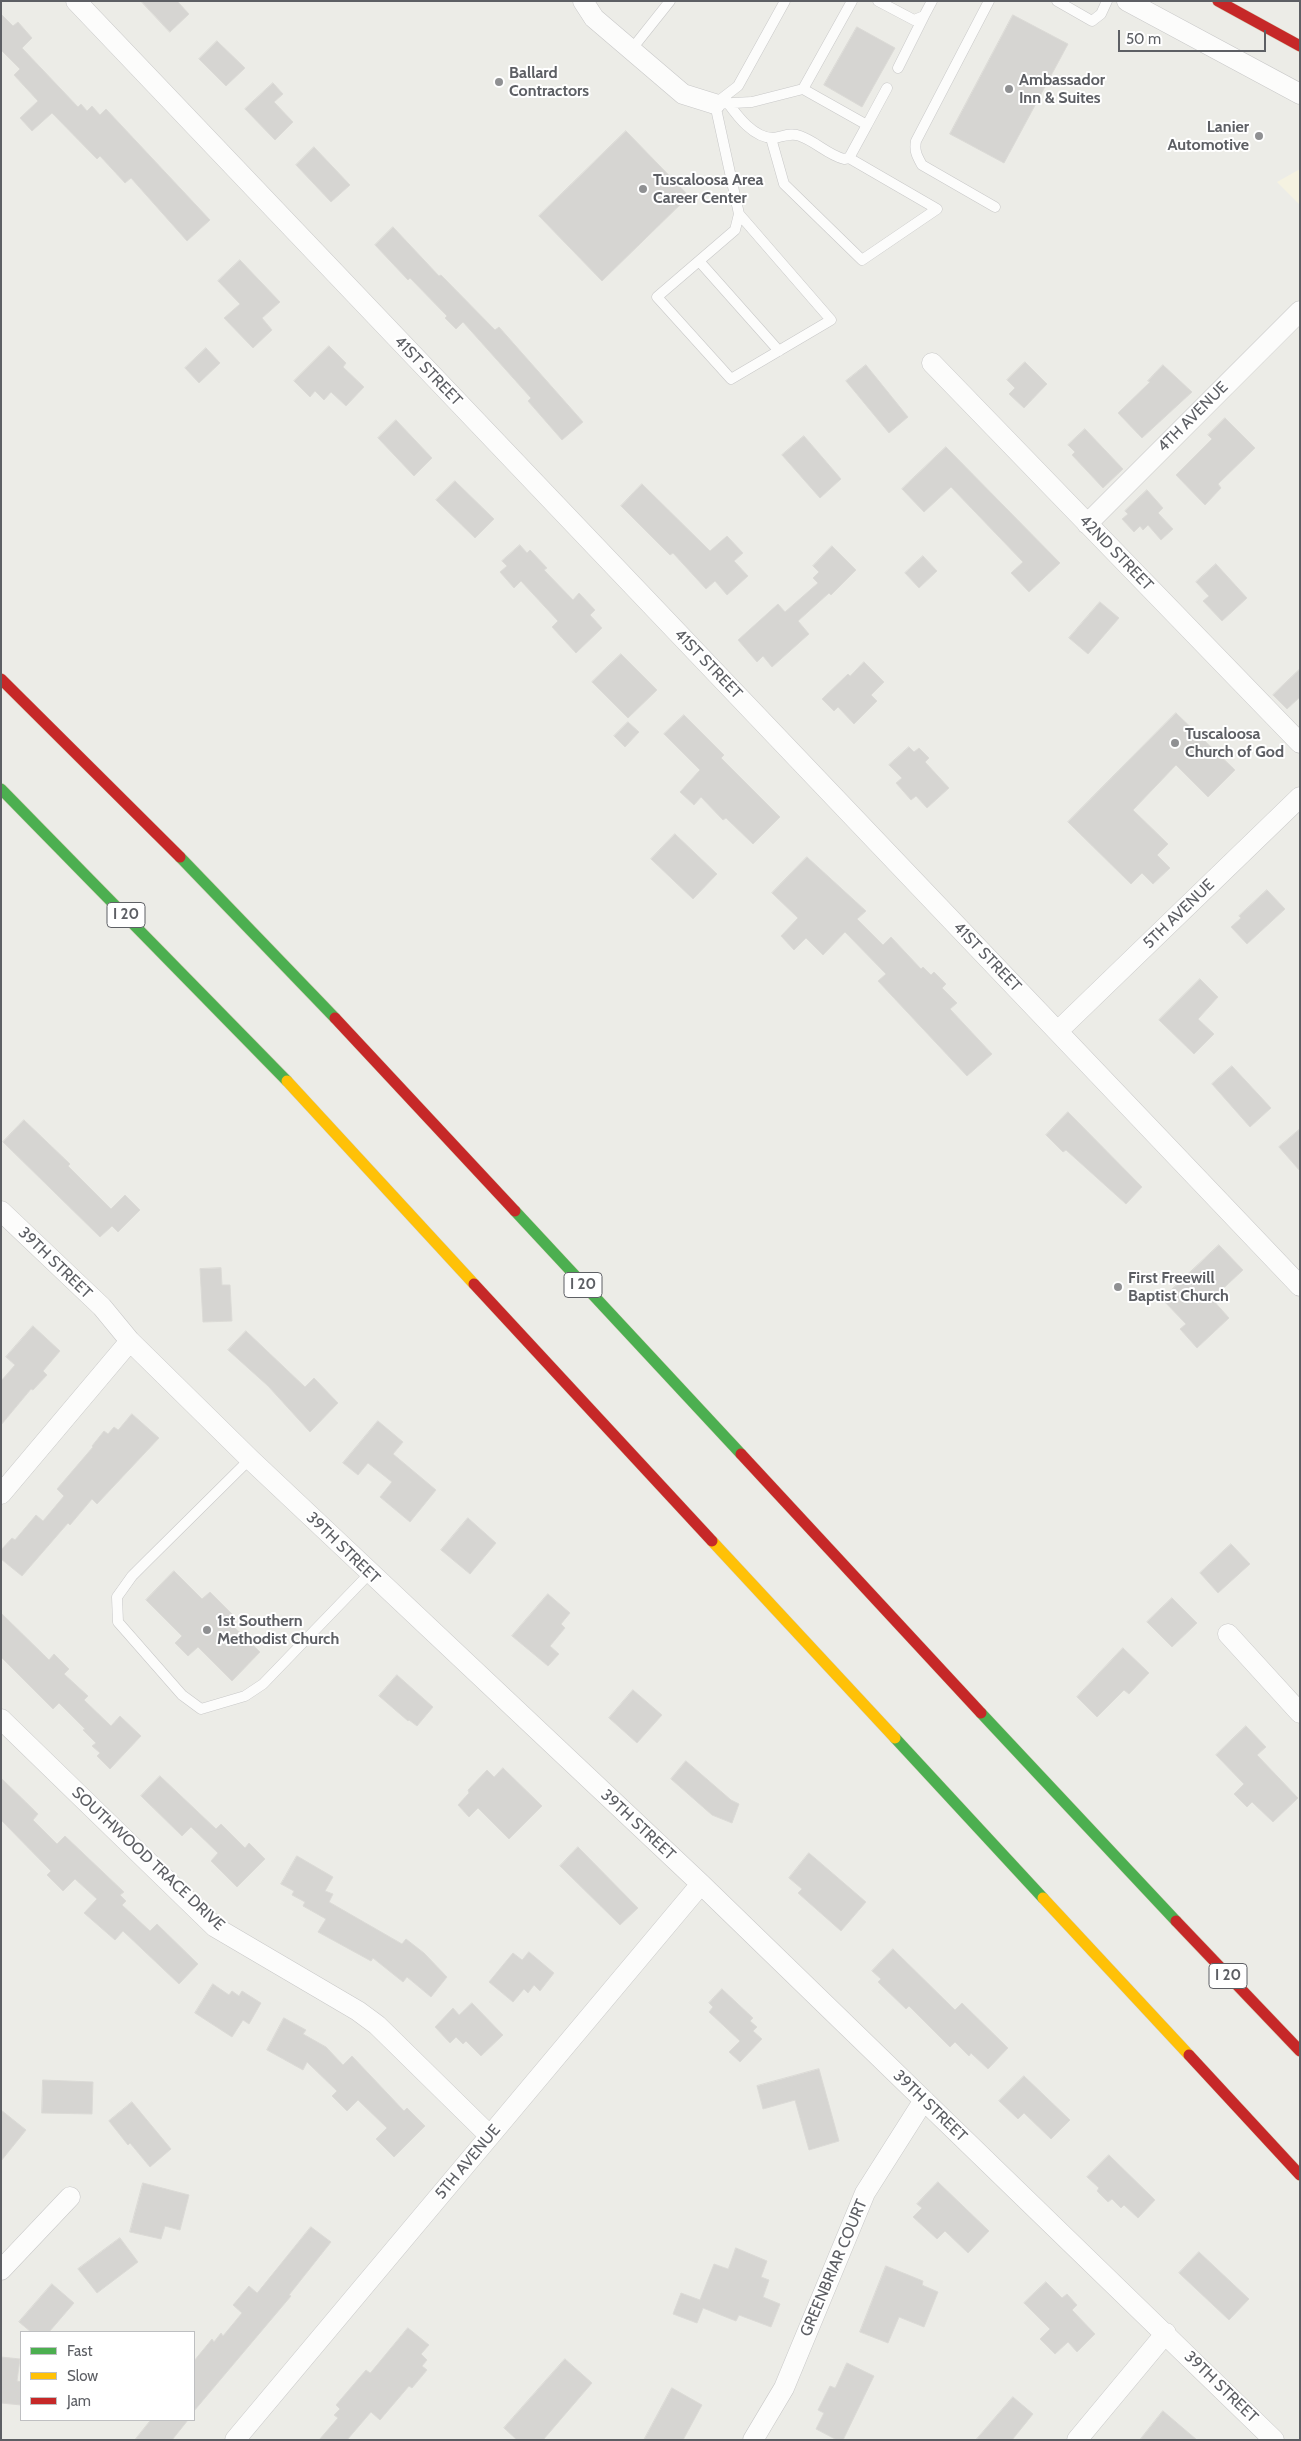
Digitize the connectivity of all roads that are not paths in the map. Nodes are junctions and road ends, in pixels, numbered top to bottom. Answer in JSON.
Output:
{"nodes":[{"id":1,"x":76,"y":1,"type":"edge"},
{"id":2,"x":583,"y":1,"type":"edge"},
{"id":3,"x":670,"y":1,"type":"edge"},
{"id":4,"x":785,"y":1,"type":"edge"},
{"id":5,"x":852,"y":1,"type":"edge"},
{"id":6,"x":878,"y":1,"type":"edge"},
{"id":7,"x":932,"y":1,"type":"edge"},
{"id":8,"x":989,"y":1,"type":"edge"},
{"id":9,"x":1057,"y":1,"type":"edge"},
{"id":10,"x":1107,"y":1,"type":"edge"},
{"id":11,"x":1126,"y":1,"type":"edge"},
{"id":12,"x":1218,"y":1,"type":"edge"},
{"id":13,"x":924,"y":16,"type":"junction"},
{"id":14,"x":1300,"y":46,"type":"edge"},
{"id":15,"x":631,"y":50,"type":"junction"},
{"id":16,"x":898,"y":68,"type":"dead end"},
{"id":17,"x":887,"y":88,"type":"dead end"},
{"id":18,"x":803,"y":89,"type":"junction"},
{"id":19,"x":1300,"y":94,"type":"edge"},
{"id":20,"x":722,"y":104,"type":"junction"},
{"id":21,"x":867,"y":125,"type":"junction"},
{"id":22,"x":771,"y":138,"type":"junction"},
{"id":23,"x":849,"y":158,"type":"junction"},
{"id":24,"x":995,"y":207,"type":"dead end"},
{"id":25,"x":739,"y":214,"type":"junction"},
{"id":26,"x":699,"y":260,"type":"junction"},
{"id":27,"x":1300,"y":311,"type":"edge"},
{"id":28,"x":779,"y":351,"type":"junction"},
{"id":29,"x":932,"y":363,"type":"dead end"},
{"id":30,"x":1087,"y":524,"type":"junction"},
{"id":31,"x":1,"y":679,"type":"edge"},
{"id":32,"x":1300,"y":744,"type":"edge"},
{"id":33,"x":1,"y":789,"type":"edge"},
{"id":34,"x":1300,"y":797,"type":"edge"},
{"id":35,"x":1058,"y":1031,"type":"junction"},
{"id":36,"x":1,"y":1211,"type":"edge"},
{"id":37,"x":1300,"y":1286,"type":"edge"},
{"id":38,"x":130,"y":1342,"type":"junction"},
{"id":39,"x":250,"y":1459,"type":"junction"},
{"id":40,"x":1,"y":1494,"type":"edge"},
{"id":41,"x":370,"y":1573,"type":"junction"},
{"id":42,"x":1228,"y":1634,"type":"dead end"},
{"id":43,"x":1300,"y":1713,"type":"edge"},
{"id":44,"x":1,"y":1719,"type":"edge"},
{"id":45,"x":701,"y":1884,"type":"junction"},
{"id":46,"x":1300,"y":2052,"type":"edge"},
{"id":47,"x":924,"y":2100,"type":"junction"},
{"id":48,"x":490,"y":2136,"type":"junction"},
{"id":49,"x":1300,"y":2175,"type":"edge"},
{"id":50,"x":70,"y":2196,"type":"dead end"},
{"id":51,"x":1,"y":2270,"type":"edge"},
{"id":52,"x":1166,"y":2333,"type":"junction"},
{"id":53,"x":235,"y":2440,"type":"edge"},
{"id":54,"x":753,"y":2440,"type":"edge"},
{"id":55,"x":1077,"y":2440,"type":"edge"},
{"id":56,"x":1274,"y":2440,"type":"edge"}],
"edges":[{"from":1,"to":35,"type":"street","name":"41ST STREET"},
{"from":2,"to":15,"type":"street"},
{"from":3,"to":15,"type":"lane"},
{"from":4,"to":20,"type":"lane"},
{"from":5,"to":18,"type":"lane"},
{"from":6,"to":13,"type":"lane"},
{"from":7,"to":13,"type":"lane"},
{"from":8,"to":24,"type":"lane"},
{"from":9,"to":10,"type":"lane"},
{"from":11,"to":19,"type":"street"},
{"from":12,"to":14,"type":"main road"},
{"from":13,"to":16,"type":"lane"},
{"from":15,"to":20,"type":"street"},
{"from":17,"to":21,"type":"lane"},
{"from":18,"to":20,"type":"lane"},
{"from":18,"to":21,"type":"lane"},
{"from":20,"to":22,"type":"lane"},
{"from":20,"to":25,"type":"lane"},
{"from":21,"to":23,"type":"lane"},
{"from":22,"to":23,"type":"lane"},
{"from":22,"to":23,"type":"lane"},
{"from":25,"to":26,"type":"lane"},
{"from":25,"to":28,"type":"lane"},
{"from":26,"to":28,"type":"lane"},
{"from":26,"to":28,"type":"lane"},
{"from":27,"to":30,"type":"street","name":"4TH AVENUE"},
{"from":29,"to":30,"type":"street","name":"42ND STREET"},
{"from":30,"to":32,"type":"street","name":"42ND STREET"},
{"from":31,"to":46,"type":"main road","number":"I 20"},
{"from":33,"to":49,"type":"main road","number":"I 20"},
{"from":34,"to":35,"type":"street","name":"5TH AVENUE"},
{"from":35,"to":37,"type":"street","name":"41ST STREET"},
{"from":36,"to":38,"type":"street","name":"39TH STREET"},
{"from":38,"to":39,"type":"street","name":"39TH STREET"},
{"from":38,"to":40,"type":"street"},
{"from":39,"to":41,"type":"street","name":"39TH STREET"},
{"from":39,"to":41,"type":"lane"},
{"from":41,"to":45,"type":"street","name":"39TH STREET"},
{"from":42,"to":43,"type":"street"},
{"from":44,"to":48,"type":"street","name":"SOUTHWOOD TRACE DRIVE"},
{"from":45,"to":47,"type":"street","name":"39TH STREET"},
{"from":45,"to":48,"type":"street","name":"5TH AVENUE"},
{"from":47,"to":52,"type":"street","name":"39TH STREET"},
{"from":47,"to":54,"type":"street","name":"GREENBRIAR COURT"},
{"from":48,"to":53,"type":"street","name":"5TH AVENUE"},
{"from":50,"to":51,"type":"street"},
{"from":52,"to":55,"type":"street"},
{"from":52,"to":56,"type":"street","name":"39TH STREET"}]}
